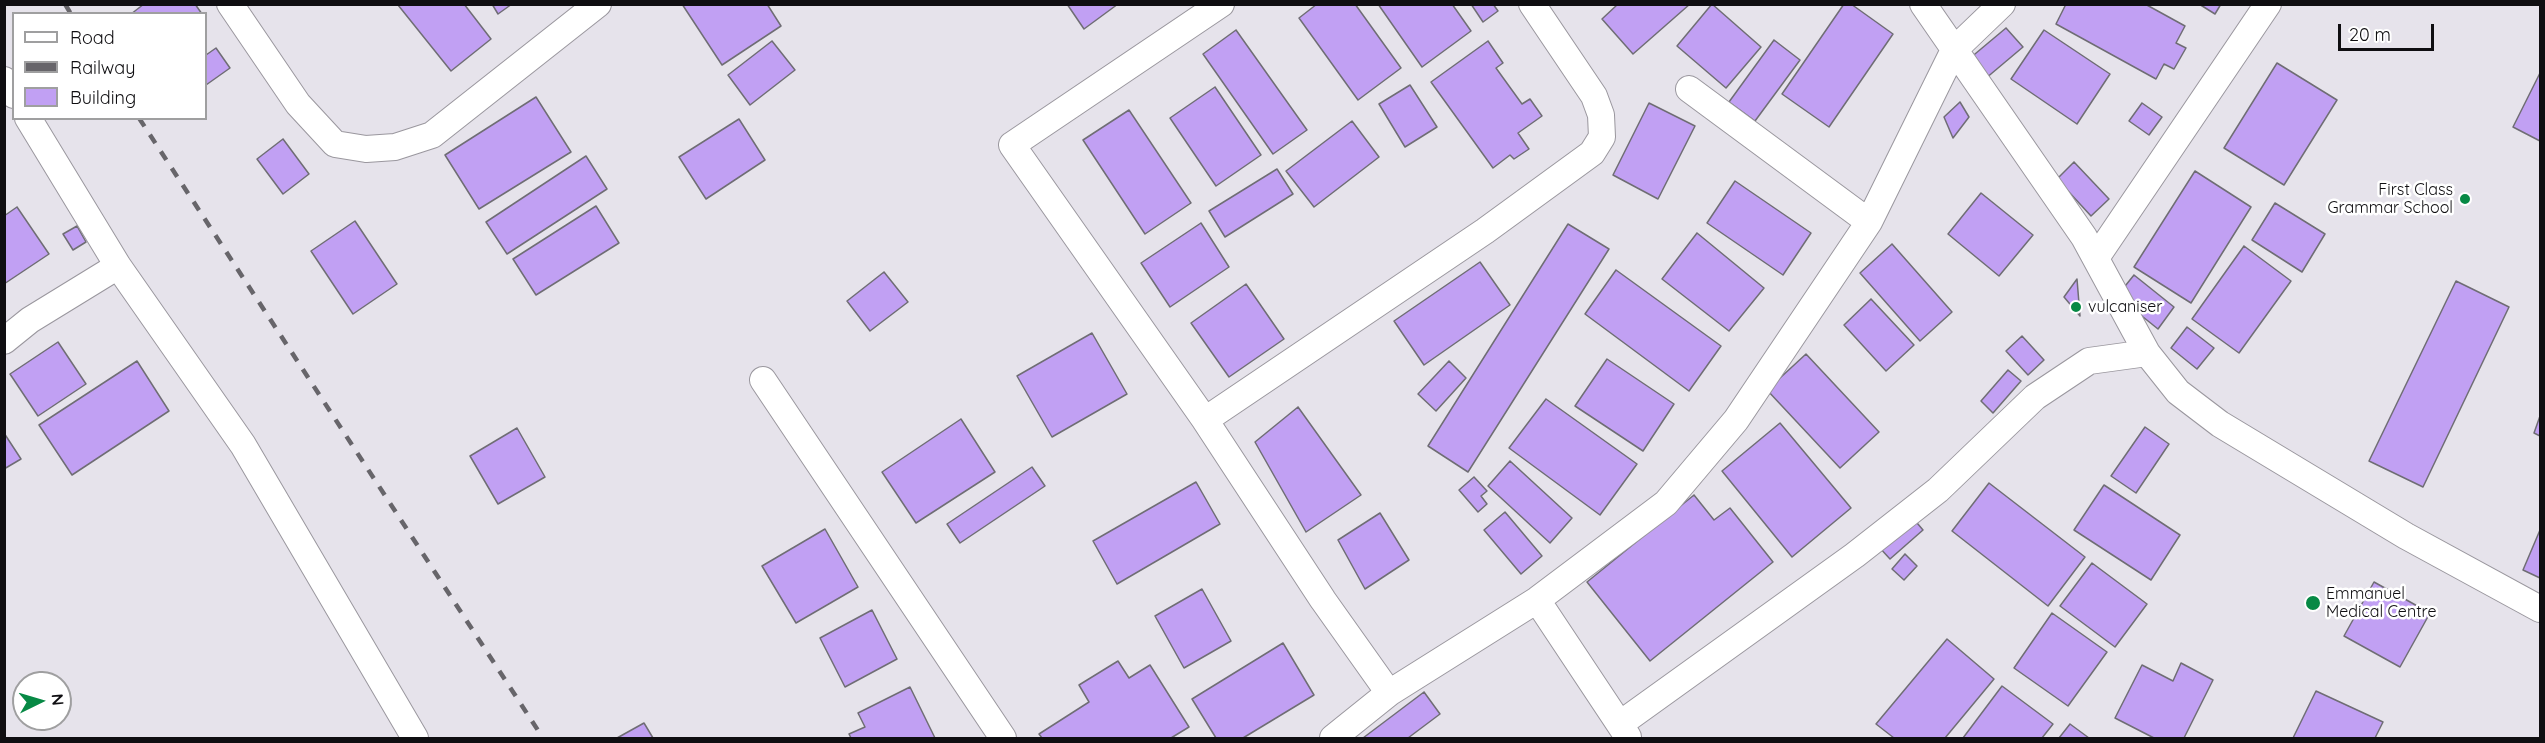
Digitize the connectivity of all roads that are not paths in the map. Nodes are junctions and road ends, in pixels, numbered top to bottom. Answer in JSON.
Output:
{"nodes":[{"id":1,"x":230,"y":4,"type":"edge"},
{"id":2,"x":598,"y":4,"type":"edge"},
{"id":3,"x":1221,"y":4,"type":"edge"},
{"id":4,"x":1532,"y":4,"type":"edge"},
{"id":5,"x":1923,"y":4,"type":"edge"},
{"id":6,"x":2002,"y":4,"type":"edge"},
{"id":7,"x":2268,"y":4,"type":"edge"},
{"id":8,"x":1954,"y":50,"type":"junction"},
{"id":9,"x":1689,"y":89,"type":"dead end"},
{"id":10,"x":29,"y":120,"type":"edge"},
{"id":11,"x":1869,"y":222,"type":"junction"},
{"id":12,"x":2096,"y":258,"type":"junction"},
{"id":13,"x":118,"y":266,"type":"junction"},
{"id":14,"x":4,"y":341,"type":"edge"},
{"id":15,"x":2147,"y":353,"type":"junction"},
{"id":16,"x":763,"y":380,"type":"dead end"},
{"id":17,"x":1204,"y":420,"type":"junction"},
{"id":18,"x":1537,"y":600,"type":"junction"},
{"id":19,"x":2541,"y":609,"type":"edge"},
{"id":20,"x":1389,"y":693,"type":"junction"},
{"id":21,"x":1624,"y":731,"type":"edge"},
{"id":22,"x":415,"y":738,"type":"edge"},
{"id":23,"x":1003,"y":738,"type":"edge"},
{"id":24,"x":1332,"y":738,"type":"edge"}],
"edges":[{"from":1,"to":2,"type":"street"},
{"from":3,"to":17,"type":"street"},
{"from":4,"to":17,"type":"street"},
{"from":5,"to":8,"type":"street"},
{"from":6,"to":8,"type":"street"},
{"from":7,"to":12,"type":"street"},
{"from":8,"to":11,"type":"street"},
{"from":8,"to":12,"type":"street"},
{"from":9,"to":11,"type":"street"},
{"from":10,"to":13,"type":"street"},
{"from":11,"to":18,"type":"street"},
{"from":12,"to":15,"type":"street"},
{"from":13,"to":14,"type":"street"},
{"from":13,"to":22,"type":"street"},
{"from":15,"to":19,"type":"street"},
{"from":15,"to":21,"type":"street"},
{"from":16,"to":23,"type":"street"},
{"from":17,"to":20,"type":"street"},
{"from":18,"to":20,"type":"street"},
{"from":18,"to":21,"type":"street"},
{"from":20,"to":24,"type":"street"}]}
